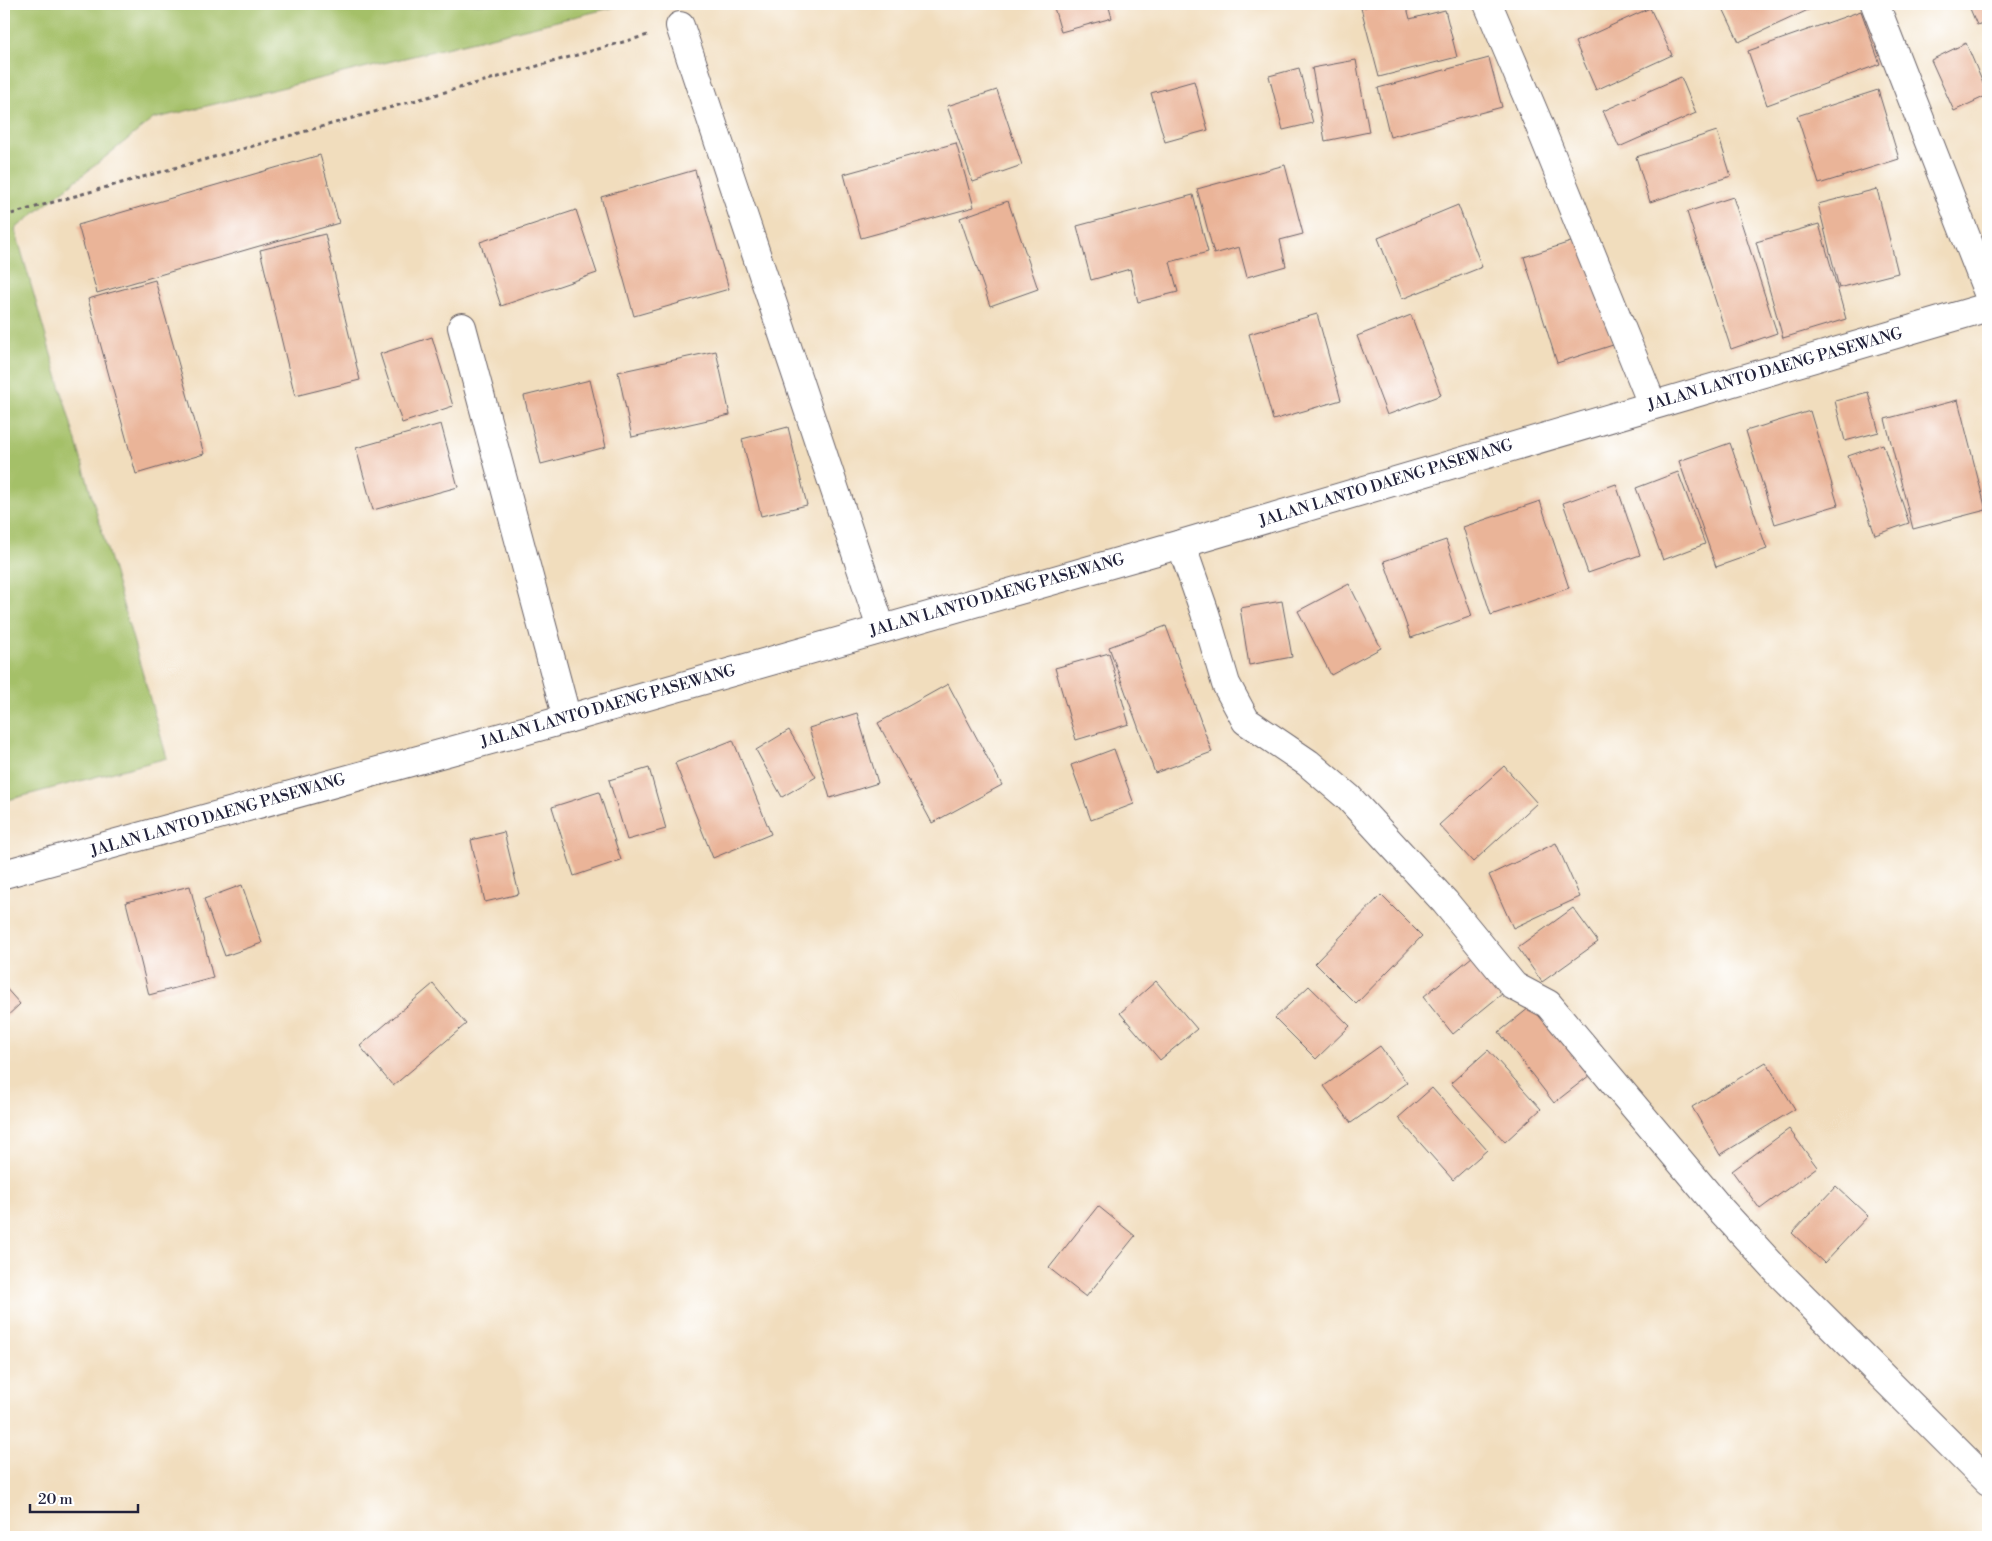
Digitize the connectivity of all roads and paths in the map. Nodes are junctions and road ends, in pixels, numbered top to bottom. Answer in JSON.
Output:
{"nodes":[{"id":1,"x":1488,"y":4,"type":"edge"},
{"id":2,"x":1875,"y":4,"type":"edge"},
{"id":3,"x":680,"y":26,"type":"joint"},
{"id":4,"x":4,"y":216,"type":"edge"},
{"id":5,"x":1988,"y":293,"type":"edge"},
{"id":6,"x":1988,"y":307,"type":"edge"},
{"id":7,"x":462,"y":327,"type":"dead end"},
{"id":8,"x":1652,"y":404,"type":"junction"},
{"id":9,"x":1181,"y":544,"type":"junction"},
{"id":10,"x":881,"y":628,"type":"junction"},
{"id":11,"x":567,"y":719,"type":"junction"},
{"id":12,"x":4,"y":874,"type":"edge"},
{"id":13,"x":1988,"y":1482,"type":"edge"}],
"edges":[{"from":1,"to":8,"type":"main road"},
{"from":2,"to":5,"type":"main road"},
{"from":3,"to":4,"type":"path"},
{"from":3,"to":10,"type":"main road"},
{"from":6,"to":8,"type":"main road","name":"JALAN LANTO DAENG PASEWANG"},
{"from":7,"to":11,"type":"main road"},
{"from":8,"to":9,"type":"main road","name":"JALAN LANTO DAENG PASEWANG"},
{"from":9,"to":10,"type":"main road","name":"JALAN LANTO DAENG PASEWANG"},
{"from":9,"to":13,"type":"main road"},
{"from":10,"to":11,"type":"main road","name":"JALAN LANTO DAENG PASEWANG"},
{"from":11,"to":12,"type":"main road","name":"JALAN LANTO DAENG PASEWANG"}]}
